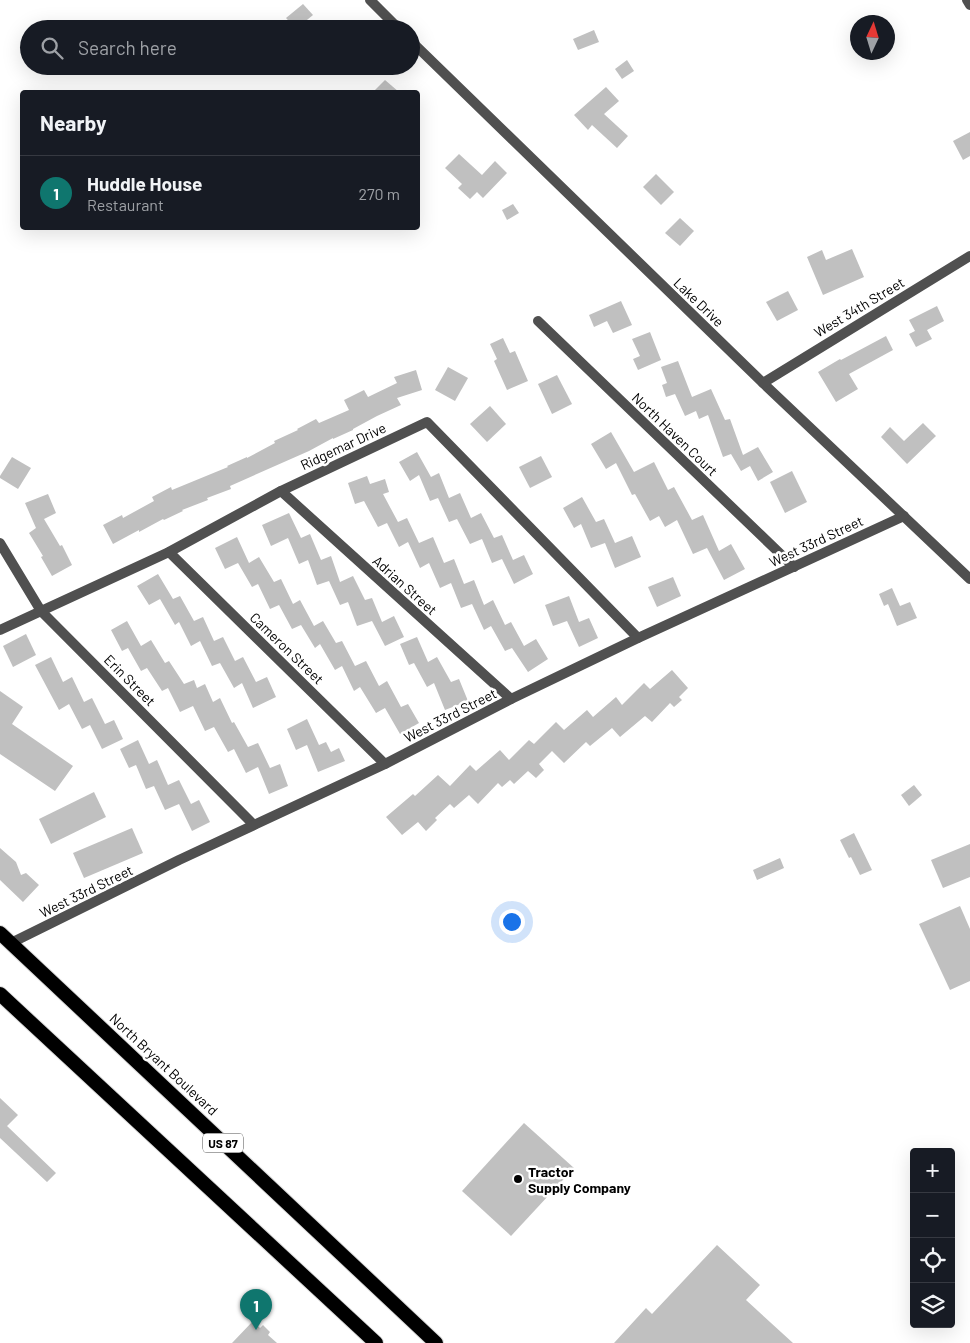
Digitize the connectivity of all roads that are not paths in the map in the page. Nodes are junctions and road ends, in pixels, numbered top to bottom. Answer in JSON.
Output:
{"nodes":[{"id":1,"x":370,"y":0,"type":"edge"},
{"id":2,"x":967,"y":0,"type":"edge"},
{"id":3,"x":970,"y":5,"type":"edge"},
{"id":4,"x":390,"y":20,"type":"edge"},
{"id":5,"x":420,"y":50,"type":"edge"},
{"id":6,"x":970,"y":256,"type":"edge"},
{"id":7,"x":538,"y":321,"type":"dead end"},
{"id":8,"x":762,"y":383,"type":"junction"},
{"id":9,"x":280,"y":491,"type":"junction"},
{"id":10,"x":904,"y":516,"type":"junction"},
{"id":11,"x":0,"y":543,"type":"edge"},
{"id":12,"x":169,"y":552,"type":"junction"},
{"id":13,"x":794,"y":567,"type":"junction"},
{"id":14,"x":970,"y":580,"type":"edge"},
{"id":15,"x":41,"y":610,"type":"junction"},
{"id":16,"x":0,"y":630,"type":"edge"},
{"id":17,"x":638,"y":638,"type":"junction"},
{"id":18,"x":511,"y":699,"type":"junction"},
{"id":19,"x":385,"y":764,"type":"junction"},
{"id":20,"x":254,"y":825,"type":"junction"},
{"id":21,"x":0,"y":933,"type":"edge"},
{"id":22,"x":6,"y":946,"type":"edge"},
{"id":23,"x":0,"y":994,"type":"edge"},
{"id":24,"x":376,"y":1343,"type":"edge"},
{"id":25,"x":436,"y":1343,"type":"edge"}],
"edges":[{"from":1,"to":4,"type":"street"},
{"from":2,"to":3,"type":"street"},
{"from":5,"to":8,"type":"street","name":"Lake Drive"},
{"from":6,"to":8,"type":"street","name":"West 34th Street"},
{"from":7,"to":13,"type":"street","name":"North Haven Court"},
{"from":8,"to":10,"type":"street","name":"Lake Drive"},
{"from":9,"to":12,"type":"street","name":"Ridgemar Drive"},
{"from":9,"to":17,"type":"street","name":"Ridgemar Drive"},
{"from":9,"to":18,"type":"street","name":"Adrian Street"},
{"from":10,"to":13,"type":"street","name":"West 33rd Street"},
{"from":10,"to":14,"type":"street","name":"Lake Drive"},
{"from":11,"to":15,"type":"street","name":"Erin Street"},
{"from":12,"to":15,"type":"street","name":"Ridgemar Drive"},
{"from":12,"to":19,"type":"street","name":"Cameron Street"},
{"from":13,"to":17,"type":"street","name":"West 33rd Street"},
{"from":15,"to":16,"type":"street","name":"Ridgemar Drive"},
{"from":15,"to":20,"type":"street","name":"Erin Street"},
{"from":17,"to":18,"type":"street","name":"West 33rd Street"},
{"from":18,"to":19,"type":"street","name":"West 33rd Street"},
{"from":19,"to":20,"type":"street","name":"West 33rd Street"},
{"from":20,"to":22,"type":"street","name":"West 33rd Street"},
{"from":21,"to":22,"type":"highway","name":"North Bryant Boulevard","number":"US 87"},
{"from":22,"to":25,"type":"highway","name":"North Bryant Boulevard","number":"US 87"},
{"from":23,"to":24,"type":"highway"}]}
